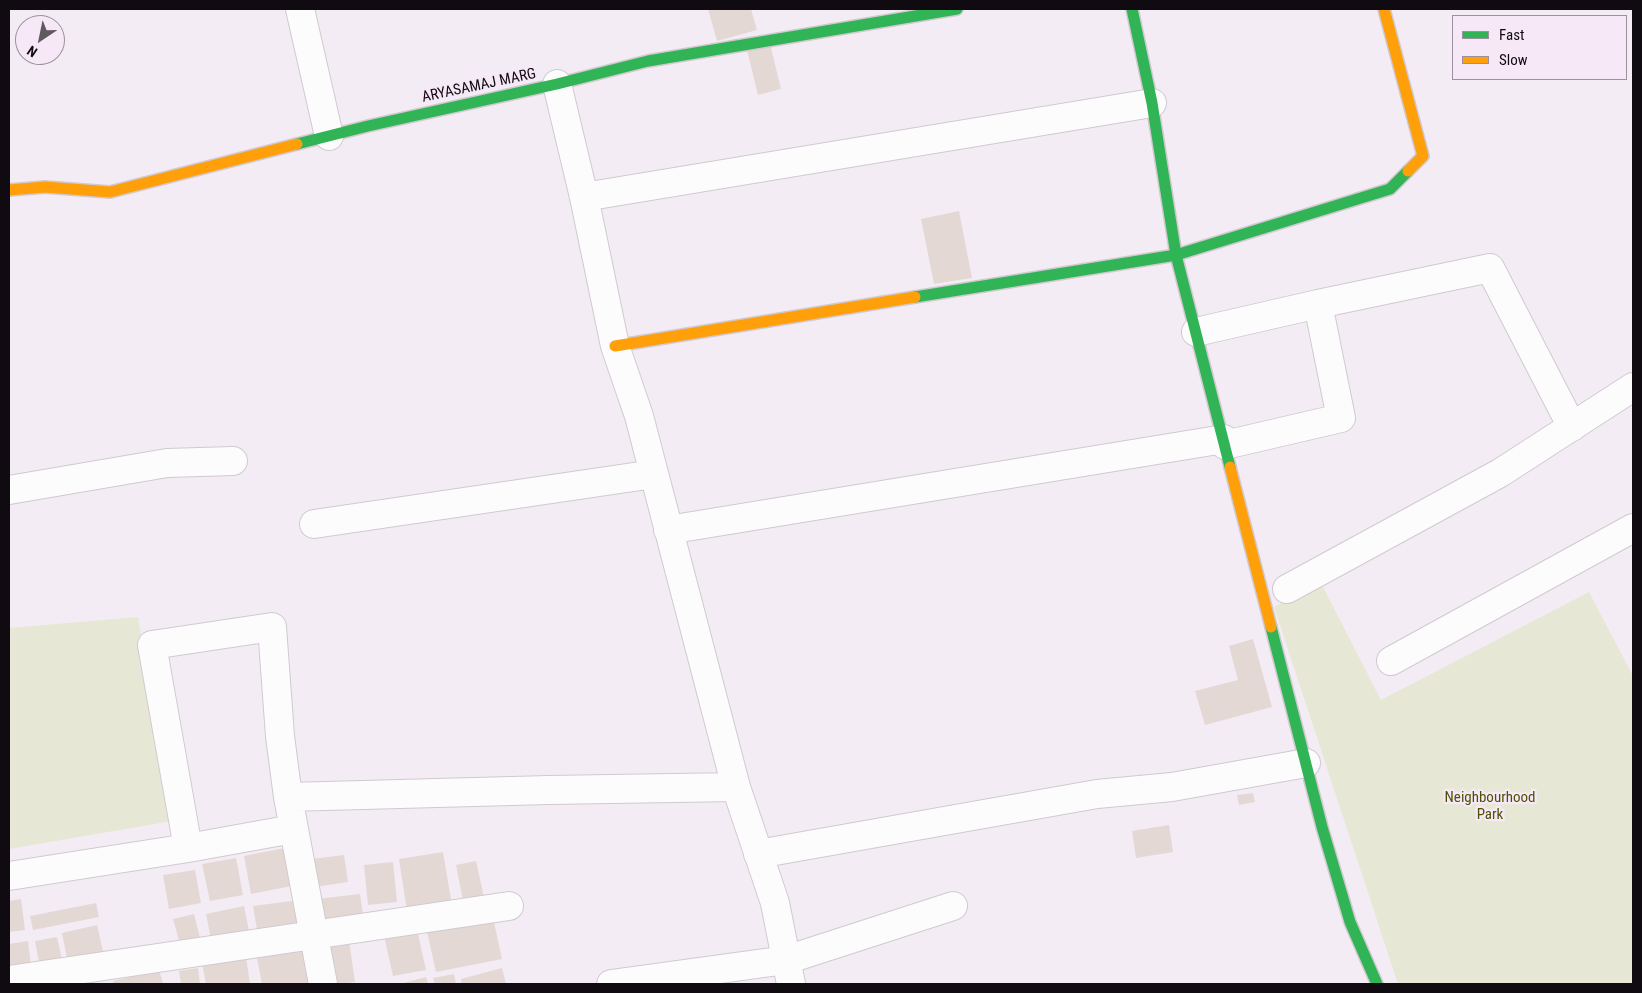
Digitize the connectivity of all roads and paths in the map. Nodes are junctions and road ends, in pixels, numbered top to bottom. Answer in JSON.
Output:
{"nodes":[{"id":1,"x":300,"y":9,"type":"edge"},
{"id":2,"x":957,"y":9,"type":"edge"},
{"id":3,"x":1132,"y":9,"type":"edge"},
{"id":4,"x":1384,"y":9,"type":"edge"},
{"id":5,"x":556,"y":84,"type":"junction"},
{"id":6,"x":1152,"y":103,"type":"junction"},
{"id":7,"x":329,"y":136,"type":"junction"},
{"id":8,"x":9,"y":190,"type":"edge"},
{"id":9,"x":584,"y":197,"type":"junction"},
{"id":10,"x":1176,"y":255,"type":"junction"},
{"id":11,"x":1318,"y":304,"type":"junction"},
{"id":12,"x":1196,"y":332,"type":"junction"},
{"id":13,"x":615,"y":346,"type":"junction"},
{"id":14,"x":1633,"y":388,"type":"edge"},
{"id":15,"x":1572,"y":427,"type":"junction"},
{"id":16,"x":1225,"y":442,"type":"junction"},
{"id":17,"x":233,"y":461,"type":"dead end"},
{"id":18,"x":654,"y":474,"type":"junction"},
{"id":19,"x":9,"y":490,"type":"edge"},
{"id":20,"x":314,"y":524,"type":"dead end"},
{"id":21,"x":1633,"y":528,"type":"edge"},
{"id":22,"x":668,"y":530,"type":"junction"},
{"id":23,"x":1287,"y":589,"type":"dead end"},
{"id":24,"x":1391,"y":661,"type":"dead end"},
{"id":25,"x":1306,"y":764,"type":"junction"},
{"id":26,"x":736,"y":787,"type":"junction"},
{"id":27,"x":288,"y":797,"type":"junction"},
{"id":28,"x":293,"y":829,"type":"junction"},
{"id":29,"x":188,"y":848,"type":"junction"},
{"id":30,"x":758,"y":854,"type":"junction"},
{"id":31,"x":9,"y":876,"type":"edge"},
{"id":32,"x":509,"y":906,"type":"dead end"},
{"id":33,"x":954,"y":906,"type":"dead end"},
{"id":34,"x":314,"y":935,"type":"junction"},
{"id":35,"x":789,"y":972,"type":"edge"},
{"id":36,"x":9,"y":980,"type":"edge"},
{"id":37,"x":323,"y":984,"type":"edge"},
{"id":38,"x":611,"y":984,"type":"edge"},
{"id":39,"x":1377,"y":984,"type":"edge"}],
"edges":[{"from":1,"to":7,"type":"street"},
{"from":2,"to":5,"type":"street","name":"ARYASAMAJ MARG"},
{"from":3,"to":6,"type":"street"},
{"from":4,"to":10,"type":"street"},
{"from":5,"to":7,"type":"street","name":"ARYASAMAJ MARG"},
{"from":5,"to":9,"type":"street"},
{"from":6,"to":9,"type":"street"},
{"from":6,"to":10,"type":"street"},
{"from":7,"to":8,"type":"street","name":"ARYASAMAJ MARG"},
{"from":9,"to":13,"type":"street"},
{"from":10,"to":12,"type":"street"},
{"from":10,"to":13,"type":"street"},
{"from":11,"to":12,"type":"street"},
{"from":11,"to":15,"type":"street"},
{"from":11,"to":16,"type":"street"},
{"from":12,"to":16,"type":"street"},
{"from":13,"to":18,"type":"street"},
{"from":14,"to":15,"type":"street"},
{"from":15,"to":23,"type":"street"},
{"from":16,"to":22,"type":"street"},
{"from":16,"to":25,"type":"street"},
{"from":17,"to":19,"type":"street"},
{"from":18,"to":20,"type":"street"},
{"from":18,"to":22,"type":"street"},
{"from":21,"to":24,"type":"street"},
{"from":22,"to":26,"type":"street"},
{"from":25,"to":30,"type":"street"},
{"from":25,"to":39,"type":"street"},
{"from":26,"to":27,"type":"street"},
{"from":26,"to":30,"type":"street"},
{"from":27,"to":28,"type":"street"},
{"from":27,"to":29,"type":"street"},
{"from":28,"to":29,"type":"street"},
{"from":28,"to":34,"type":"street"},
{"from":29,"to":31,"type":"street"},
{"from":30,"to":35,"type":"street"},
{"from":32,"to":34,"type":"street"},
{"from":33,"to":35,"type":"street"},
{"from":34,"to":36,"type":"street"},
{"from":34,"to":37,"type":"street"},
{"from":35,"to":38,"type":"street"}]}
